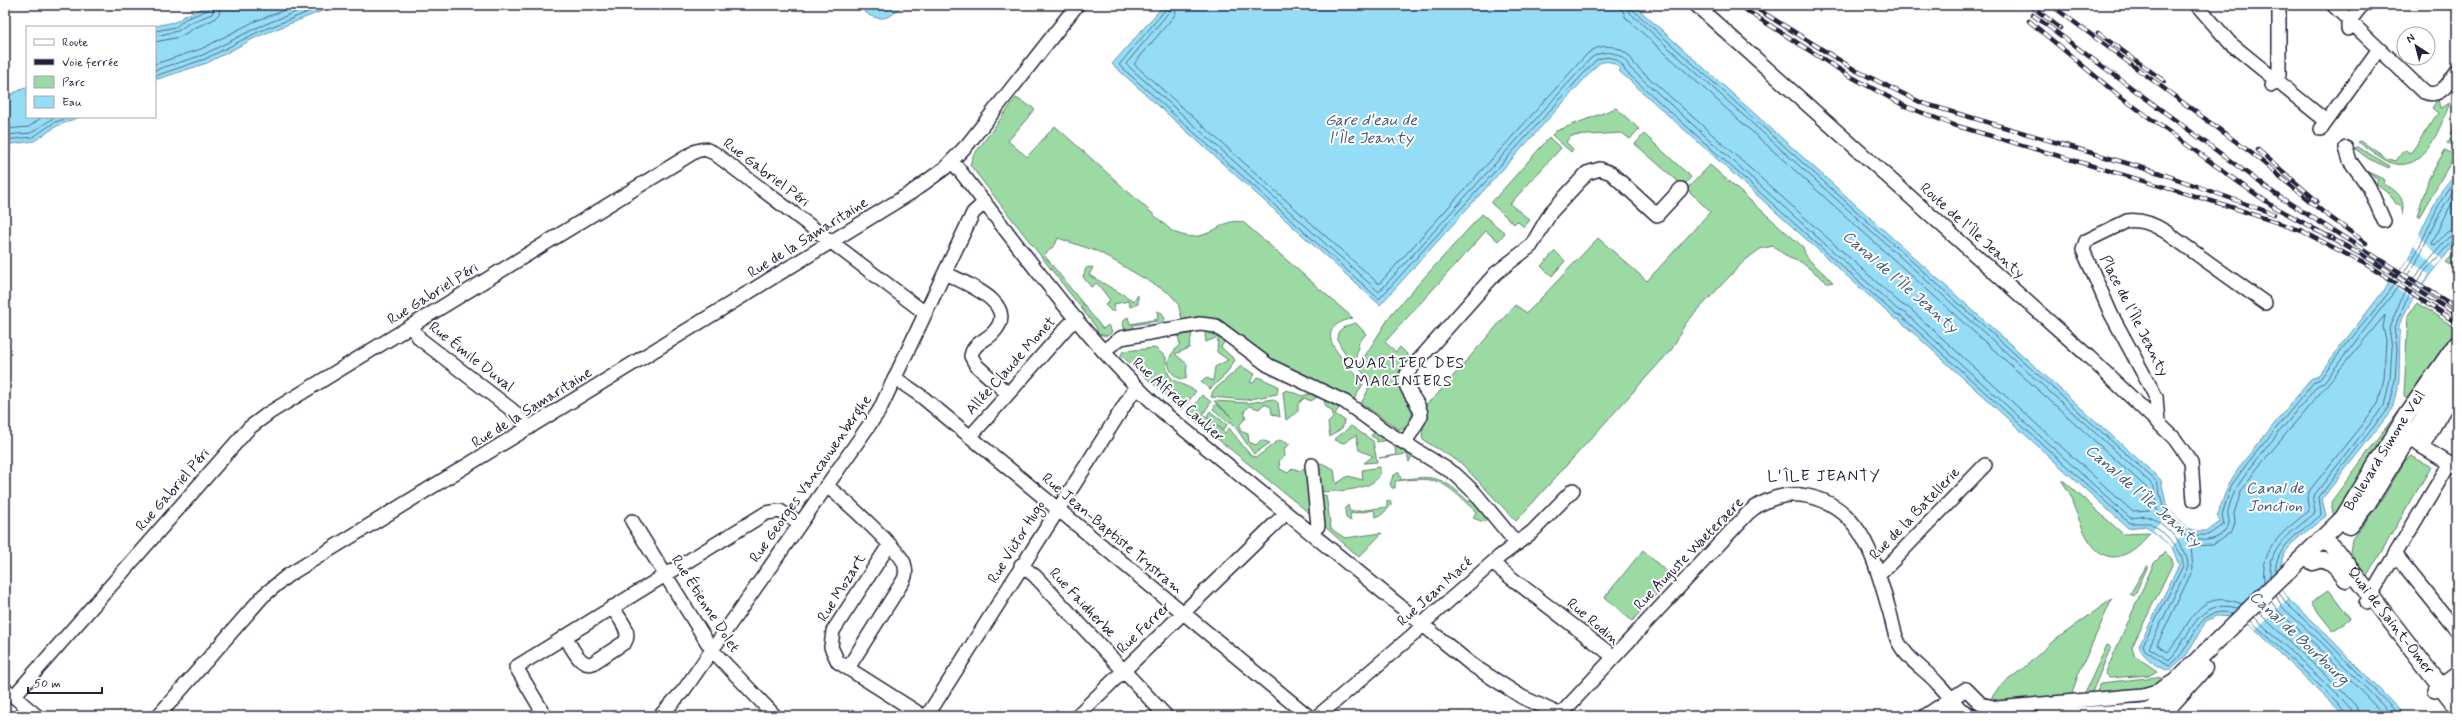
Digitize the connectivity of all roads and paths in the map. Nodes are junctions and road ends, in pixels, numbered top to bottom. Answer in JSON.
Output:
{"nodes":[{"id":1,"x":1077,"y":5,"type":"edge"},
{"id":2,"x":1696,"y":5,"type":"edge"},
{"id":3,"x":2280,"y":5,"type":"edge"},
{"id":4,"x":2333,"y":5,"type":"edge"},
{"id":5,"x":2362,"y":5,"type":"edge"},
{"id":6,"x":2201,"y":9,"type":"edge"},
{"id":7,"x":2350,"y":21,"type":"junction"},
{"id":8,"x":2377,"y":52,"type":"junction"},
{"id":9,"x":2457,"y":71,"type":"edge"},
{"id":10,"x":2274,"y":83,"type":"junction"},
{"id":11,"x":2346,"y":148,"type":"dead end"},
{"id":12,"x":952,"y":161,"type":"junction"},
{"id":13,"x":1681,"y":189,"type":"dead end"},
{"id":14,"x":985,"y":202,"type":"junction"},
{"id":15,"x":2384,"y":221,"type":"dead end"},
{"id":16,"x":831,"y":242,"type":"junction"},
{"id":17,"x":945,"y":273,"type":"junction"},
{"id":18,"x":2266,"y":303,"type":"dead end"},
{"id":19,"x":925,"y":313,"type":"junction"},
{"id":20,"x":1076,"y":319,"type":"junction"},
{"id":21,"x":411,"y":326,"type":"junction"},
{"id":22,"x":2457,"y":343,"type":"edge"},
{"id":23,"x":1103,"y":351,"type":"junction"},
{"id":24,"x":2457,"y":362,"type":"edge"},
{"id":25,"x":895,"y":378,"type":"junction"},
{"id":26,"x":1136,"y":387,"type":"junction"},
{"id":27,"x":2457,"y":387,"type":"edge"},
{"id":28,"x":1008,"y":394,"type":"junction"},
{"id":29,"x":2158,"y":423,"type":"junction"},
{"id":30,"x":529,"y":428,"type":"junction"},
{"id":31,"x":970,"y":437,"type":"junction"},
{"id":32,"x":1405,"y":443,"type":"junction"},
{"id":33,"x":2415,"y":443,"type":"junction"},
{"id":34,"x":1312,"y":465,"type":"dead end"},
{"id":35,"x":1985,"y":465,"type":"dead end"},
{"id":36,"x":2453,"y":466,"type":"edge"},
{"id":37,"x":826,"y":486,"type":"junction"},
{"id":38,"x":1573,"y":490,"type":"dead end"},
{"id":39,"x":2194,"y":500,"type":"dead end"},
{"id":40,"x":1057,"y":509,"type":"junction"},
{"id":41,"x":1286,"y":513,"type":"junction"},
{"id":42,"x":632,"y":521,"type":"dead end"},
{"id":43,"x":800,"y":523,"type":"junction"},
{"id":44,"x":1311,"y":533,"type":"junction"},
{"id":45,"x":2325,"y":543,"type":"junction"},
{"id":46,"x":1517,"y":544,"type":"junction"},
{"id":47,"x":889,"y":545,"type":"junction"},
{"id":48,"x":2395,"y":554,"type":"junction"},
{"id":49,"x":2310,"y":558,"type":"junction"},
{"id":50,"x":1492,"y":563,"type":"junction"},
{"id":51,"x":1022,"y":565,"type":"junction"},
{"id":52,"x":665,"y":574,"type":"junction"},
{"id":53,"x":1879,"y":575,"type":"junction"},
{"id":54,"x":2368,"y":600,"type":"junction"},
{"id":55,"x":612,"y":608,"type":"junction"},
{"id":56,"x":1183,"y":613,"type":"junction"},
{"id":57,"x":1422,"y":625,"type":"junction"},
{"id":58,"x":2457,"y":631,"type":"edge"},
{"id":59,"x":565,"y":636,"type":"junction"},
{"id":60,"x":2226,"y":640,"type":"junction"},
{"id":61,"x":712,"y":650,"type":"junction"},
{"id":62,"x":1614,"y":657,"type":"junction"},
{"id":63,"x":848,"y":668,"type":"junction"},
{"id":64,"x":1124,"y":671,"type":"junction"},
{"id":65,"x":2186,"y":671,"type":"junction"},
{"id":66,"x":2457,"y":673,"type":"edge"},
{"id":67,"x":2438,"y":688,"type":"junction"},
{"id":68,"x":9,"y":692,"type":"edge"},
{"id":69,"x":1954,"y":702,"type":"junction"},
{"id":70,"x":2454,"y":706,"type":"edge"},
{"id":71,"x":1538,"y":712,"type":"edge"},
{"id":72,"x":2157,"y":712,"type":"edge"},
{"id":73,"x":1561,"y":715,"type":"edge"},
{"id":74,"x":37,"y":716,"type":"edge"},
{"id":75,"x":158,"y":716,"type":"edge"},
{"id":76,"x":546,"y":716,"type":"edge"},
{"id":77,"x":660,"y":716,"type":"edge"},
{"id":78,"x":775,"y":716,"type":"edge"},
{"id":79,"x":923,"y":716,"type":"edge"},
{"id":80,"x":927,"y":716,"type":"edge"},
{"id":81,"x":1077,"y":716,"type":"edge"},
{"id":82,"x":1166,"y":716,"type":"edge"},
{"id":83,"x":1308,"y":716,"type":"edge"},
{"id":84,"x":1318,"y":716,"type":"edge"},
{"id":85,"x":1925,"y":716,"type":"edge"},
{"id":86,"x":1946,"y":716,"type":"edge"},
{"id":87,"x":1972,"y":716,"type":"edge"},
{"id":88,"x":2043,"y":716,"type":"edge"}],
"edges":[{"from":1,"to":12,"type":"street","name":"Rue de la Samaritaine"},
{"from":2,"to":29,"type":"street","name":"Route de l'Île Jeanty"},
{"from":3,"to":10,"type":"street"},
{"from":4,"to":7,"type":"street"},
{"from":5,"to":7,"type":"street"},
{"from":6,"to":10,"type":"street"},
{"from":7,"to":8,"type":"street"},
{"from":8,"to":9,"type":"street"},
{"from":8,"to":10,"type":"street"},
{"from":11,"to":15,"type":"street"},
{"from":12,"to":14,"type":"street","name":"Rue Alfred Caulier"},
{"from":12,"to":16,"type":"street","name":"Rue de la Samaritaine"},
{"from":13,"to":32,"type":"street"},
{"from":14,"to":17,"type":"street","name":"Rue Georges Vancauwenberghe"},
{"from":14,"to":20,"type":"street","name":"Rue Alfred Caulier"},
{"from":16,"to":19,"type":"street","name":"Rue Gabriel Péri"},
{"from":16,"to":21,"type":"street","name":"Rue Gabriel Péri"},
{"from":16,"to":30,"type":"street","name":"Rue de la Samaritaine"},
{"from":17,"to":19,"type":"street","name":"Rue Georges Vancauwenberghe"},
{"from":17,"to":28,"type":"street"},
{"from":18,"to":29,"type":"street","name":"Place de l'Île Jeanty"},
{"from":19,"to":25,"type":"street","name":"Rue Georges Vancauwenberghe"},
{"from":20,"to":23,"type":"street","name":"Rue Alfred Caulier"},
{"from":20,"to":28,"type":"street","name":"Allée Claude Monet"},
{"from":21,"to":30,"type":"street","name":"Rue Émile Duval"},
{"from":21,"to":68,"type":"street","name":"Rue Gabriel Péri"},
{"from":22,"to":33,"type":"street","name":"Boulevard Simone Veil"},
{"from":22,"to":45,"type":"main road","name":"Boulevard Simone Veil"},
{"from":23,"to":26,"type":"street","name":"Rue Alfred Caulier"},
{"from":23,"to":32,"type":"street"},
{"from":24,"to":33,"type":"main road","name":"Boulevard Simone Veil"},
{"from":25,"to":31,"type":"street","name":"Rue Jean-Baptiste Trystram"},
{"from":25,"to":37,"type":"street","name":"Rue Georges Vancauwenberghe"},
{"from":26,"to":40,"type":"street","name":"Rue Victor Hugo"},
{"from":26,"to":41,"type":"street","name":"Rue Alfred Caulier"},
{"from":27,"to":33,"type":"street"},
{"from":28,"to":31,"type":"street","name":"Allée Claude Monet"},
{"from":29,"to":39,"type":"street","name":"Route de l'Île Jeanty"},
{"from":30,"to":75,"type":"street","name":"Rue de la Samaritaine"},
{"from":31,"to":40,"type":"street","name":"Rue Jean-Baptiste Trystram"},
{"from":32,"to":46,"type":"street"},
{"from":33,"to":36,"type":"street"},
{"from":33,"to":45,"type":"main road","name":"Boulevard Simone Veil"},
{"from":34,"to":44,"type":"street"},
{"from":35,"to":53,"type":"street","name":"Rue de la Batellerie"},
{"from":36,"to":48,"type":"street"},
{"from":37,"to":43,"type":"street","name":"Rue Georges Vancauwenberghe"},
{"from":37,"to":47,"type":"street"},
{"from":38,"to":46,"type":"street","name":"Rue Jean Macé"},
{"from":40,"to":51,"type":"street","name":"Rue Victor Hugo"},
{"from":40,"to":56,"type":"street","name":"Rue Jean-Baptiste Trystram"},
{"from":41,"to":44,"type":"street","name":"Rue Alfred Caulier"},
{"from":41,"to":56,"type":"street","name":"Rue Ferrer"},
{"from":42,"to":52,"type":"street","name":"Rue Étienne Dolet"},
{"from":43,"to":52,"type":"street"},
{"from":43,"to":61,"type":"street","name":"Rue Georges Vancauwenberghe"},
{"from":44,"to":57,"type":"street","name":"Rue Alfred Caulier"},
{"from":45,"to":49,"type":"main road","name":"Boulevard Simone Veil"},
{"from":45,"to":54,"type":"main road","name":"Quai de Saint-Omer"},
{"from":46,"to":50,"type":"street","name":"Rue Jean Macé"},
{"from":47,"to":63,"type":"street"},
{"from":47,"to":63,"type":"street","name":"Rue Mozart"},
{"from":48,"to":54,"type":"street"},
{"from":48,"to":58,"type":"street"},
{"from":49,"to":54,"type":"main road","name":"Quai de Saint-Omer"},
{"from":49,"to":60,"type":"main road","name":"Boulevard Simone Veil"},
{"from":50,"to":57,"type":"street","name":"Rue Jean Macé"},
{"from":50,"to":62,"type":"street","name":"Rue Rodin"},
{"from":51,"to":64,"type":"street","name":"Rue Faidherbe"},
{"from":51,"to":80,"type":"street","name":"Rue Victor Hugo"},
{"from":52,"to":55,"type":"street"},
{"from":52,"to":61,"type":"street","name":"Rue Étienne Dolet"},
{"from":53,"to":62,"type":"street","name":"Rue Auguste Waeteraere"},
{"from":53,"to":69,"type":"street","name":"Rue de la Batellerie"},
{"from":54,"to":67,"type":"main road","name":"Quai de Saint-Omer"},
{"from":55,"to":59,"type":"street"},
{"from":55,"to":59,"type":"street"},
{"from":56,"to":64,"type":"street","name":"Rue Ferrer"},
{"from":56,"to":83,"type":"street","name":"Rue Jean-Baptiste Trystram"},
{"from":57,"to":71,"type":"street","name":"Rue Alfred Caulier"},
{"from":57,"to":84,"type":"street","name":"Rue Jean Macé"},
{"from":59,"to":76,"type":"street"},
{"from":60,"to":65,"type":"main road"},
{"from":60,"to":72,"type":"main road"},
{"from":61,"to":77,"type":"street","name":"Rue Georges Vancauwenberghe"},
{"from":61,"to":78,"type":"street","name":"Rue Étienne Dolet"},
{"from":62,"to":73,"type":"street","name":"Rue Rodin"},
{"from":63,"to":79,"type":"street","name":"Rue Mozart"},
{"from":64,"to":81,"type":"street","name":"Rue Ferrer"},
{"from":64,"to":82,"type":"street","name":"Rue Faidherbe"},
{"from":65,"to":69,"type":"street"},
{"from":65,"to":72,"type":"main road"},
{"from":66,"to":67,"type":"street"},
{"from":67,"to":70,"type":"main road","name":"Quai de Saint-Omer"},
{"from":68,"to":74,"type":"street"},
{"from":69,"to":85,"type":"street"},
{"from":69,"to":86,"type":"street"},
{"from":69,"to":87,"type":"street","name":"Rue de la Batellerie"},
{"from":71,"to":73,"type":"street","name":"Rue Alfred Caulier"},
{"from":72,"to":88,"type":"street"}]}
